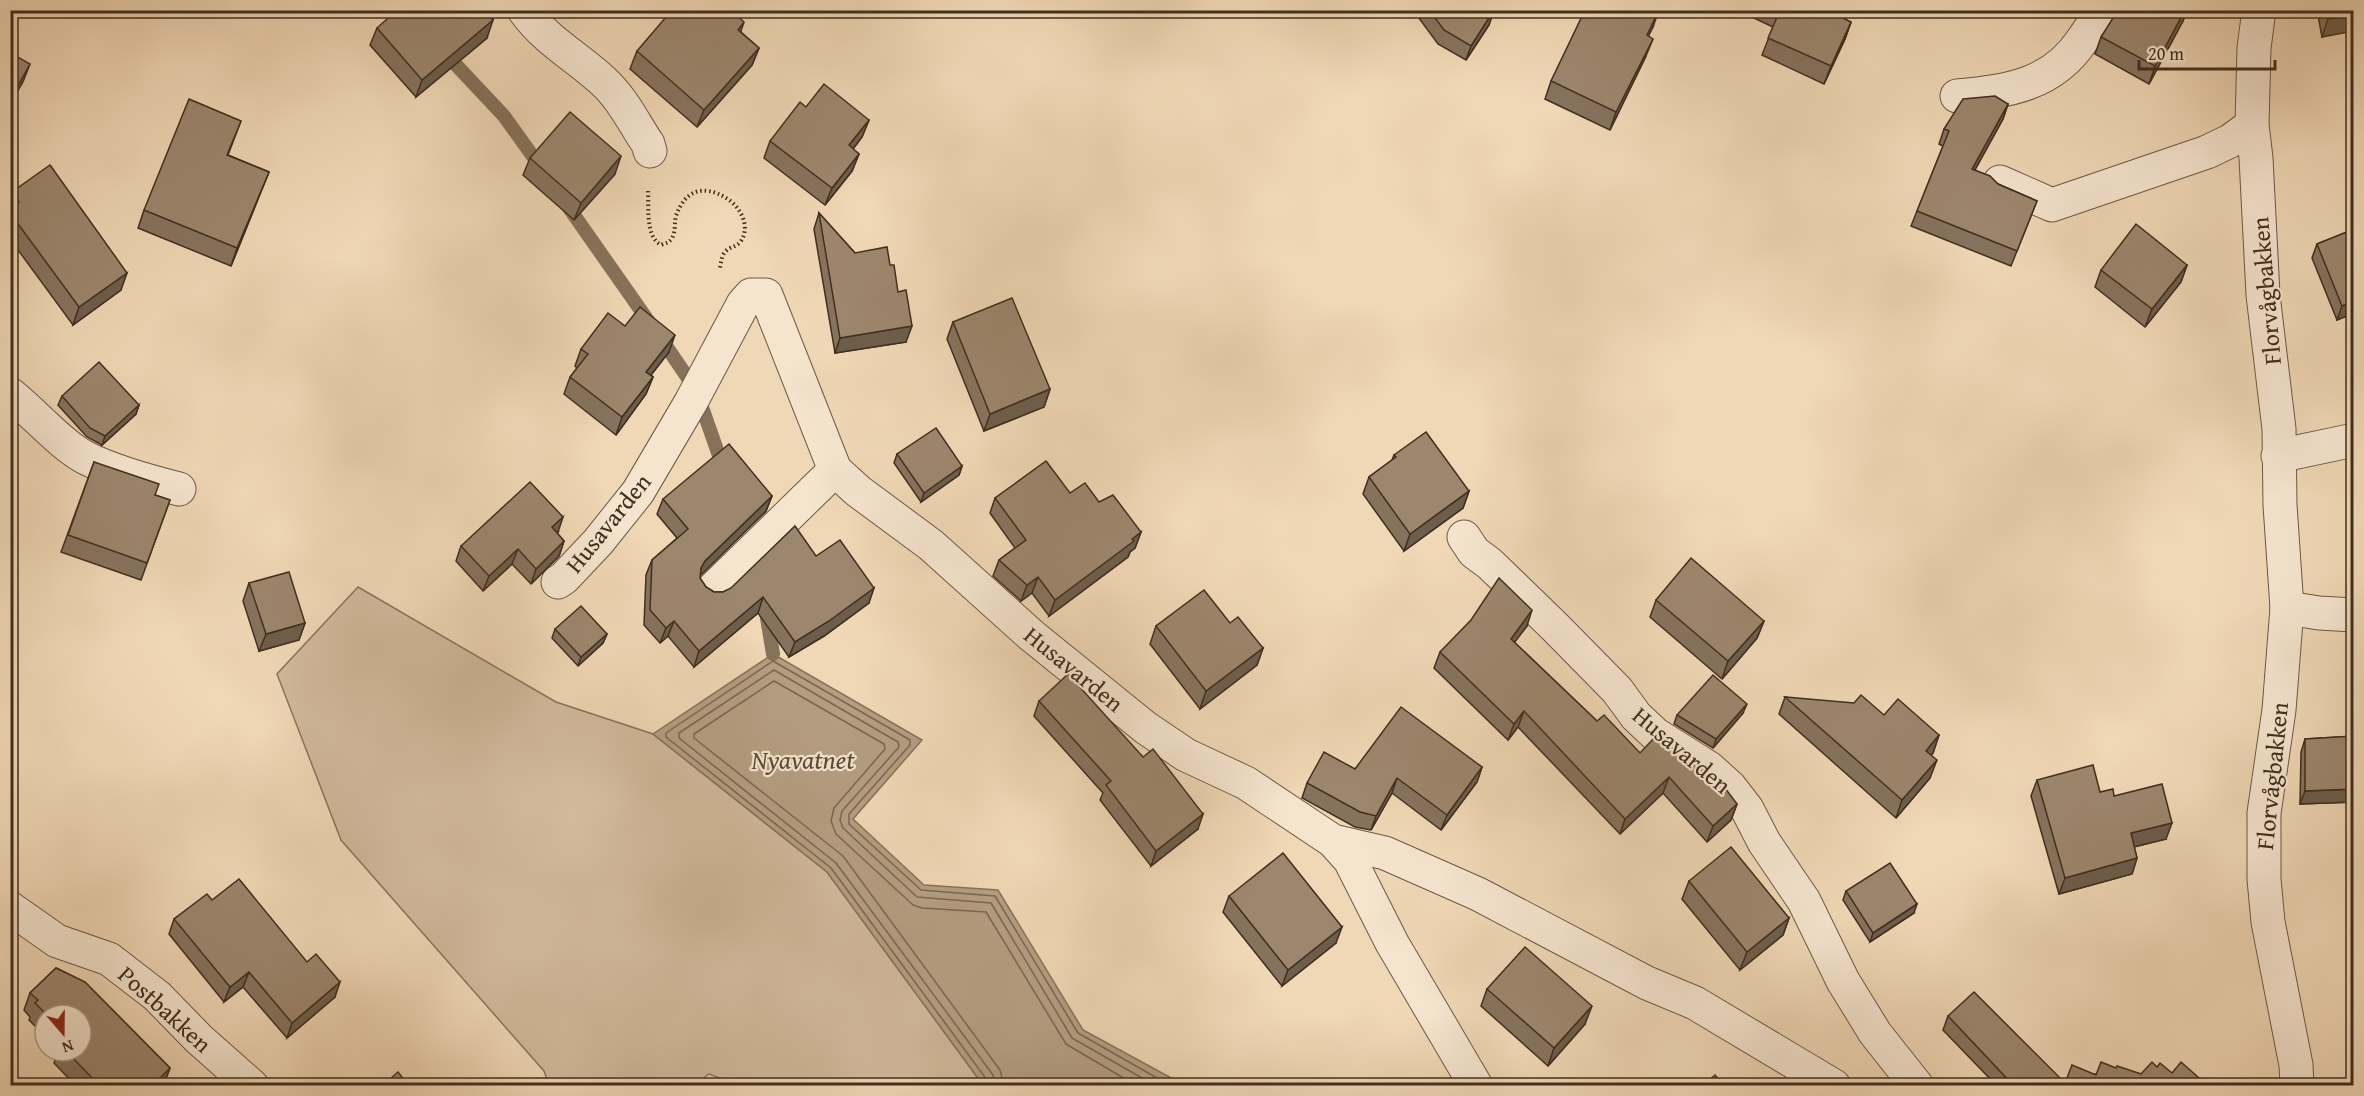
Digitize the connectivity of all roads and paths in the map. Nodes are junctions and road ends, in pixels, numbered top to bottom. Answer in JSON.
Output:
{"nodes":[{"id":1,"x":524,"y":10,"type":"edge"},
{"id":2,"x":2099,"y":10,"type":"edge"},
{"id":3,"x":2259,"y":10,"type":"edge"},
{"id":4,"x":1957,"y":96,"type":"dead end"},
{"id":5,"x":2252,"y":125,"type":"junction"},
{"id":6,"x":650,"y":151,"type":"joint"},
{"id":7,"x":2000,"y":182,"type":"edge"},
{"id":8,"x":743,"y":308,"type":"junction"},
{"id":9,"x":10,"y":394,"type":"edge"},
{"id":10,"x":2354,"y":440,"type":"edge"},
{"id":11,"x":2278,"y":456,"type":"junction"},
{"id":12,"x":835,"y":470,"type":"junction"},
{"id":13,"x":179,"y":489,"type":"dead end"},
{"id":14,"x":1464,"y":537,"type":"dead end"},
{"id":15,"x":558,"y":582,"type":"dead end"},
{"id":16,"x":713,"y":589,"type":"edge"},
{"id":17,"x":2287,"y":608,"type":"junction"},
{"id":18,"x":2354,"y":615,"type":"edge"},
{"id":19,"x":1333,"y":841,"type":"junction"},
{"id":20,"x":10,"y":908,"type":"edge"},
{"id":21,"x":252,"y":1086,"type":"edge"},
{"id":22,"x":1476,"y":1086,"type":"edge"},
{"id":23,"x":1834,"y":1086,"type":"edge"},
{"id":24,"x":1917,"y":1086,"type":"edge"},
{"id":25,"x":2297,"y":1086,"type":"edge"}],
"edges":[{"from":1,"to":6,"type":"street"},
{"from":2,"to":4,"type":"street"},
{"from":3,"to":5,"type":"street","name":"Florvågbakken"},
{"from":5,"to":7,"type":"street"},
{"from":5,"to":11,"type":"street","name":"Florvågbakken"},
{"from":6,"to":8,"type":"path"},
{"from":8,"to":12,"type":"street","name":"Husavarden"},
{"from":8,"to":15,"type":"street","name":"Husavarden"},
{"from":9,"to":13,"type":"street"},
{"from":10,"to":11,"type":"street"},
{"from":11,"to":17,"type":"street","name":"Florvågbakken"},
{"from":12,"to":16,"type":"street"},
{"from":12,"to":19,"type":"street","name":"Husavarden"},
{"from":14,"to":24,"type":"street","name":"Husavarden"},
{"from":17,"to":18,"type":"street"},
{"from":17,"to":25,"type":"street","name":"Florvågbakken"},
{"from":19,"to":22,"type":"street","name":"Husavarden"},
{"from":19,"to":23,"type":"street","name":"Husavarden"},
{"from":20,"to":21,"type":"street","name":"Postbakken"}]}
